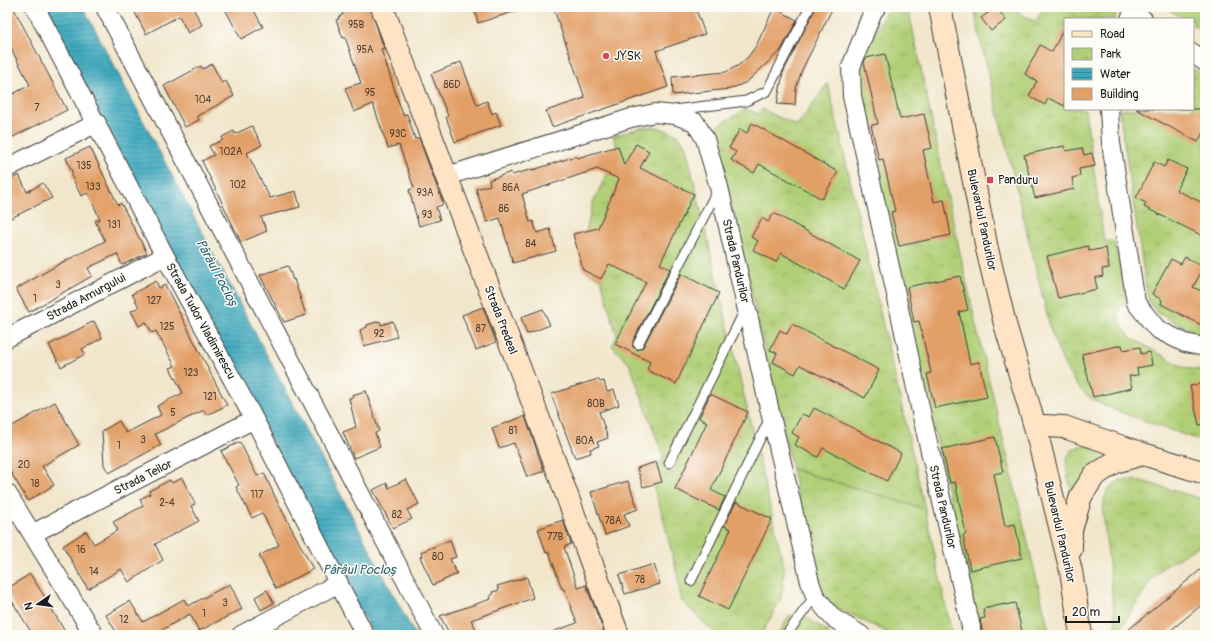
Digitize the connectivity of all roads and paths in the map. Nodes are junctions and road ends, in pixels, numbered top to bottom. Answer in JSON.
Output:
{"nodes":[{"id":1,"x":35,"y":7,"type":"edge"},
{"id":2,"x":105,"y":7,"type":"edge"},
{"id":3,"x":382,"y":7,"type":"edge"},
{"id":4,"x":810,"y":7,"type":"edge"},
{"id":5,"x":877,"y":7,"type":"edge"},
{"id":6,"x":940,"y":7,"type":"edge"},
{"id":7,"x":1194,"y":55,"type":"edge"},
{"id":8,"x":1205,"y":62,"type":"edge"},
{"id":9,"x":1109,"y":110,"type":"edge"},
{"id":10,"x":655,"y":113,"type":"junction"},
{"id":11,"x":97,"y":123,"type":"junction"},
{"id":12,"x":7,"y":168,"type":"edge"},
{"id":13,"x":447,"y":176,"type":"junction"},
{"id":14,"x":719,"y":187,"type":"junction"},
{"id":15,"x":165,"y":256,"type":"junction"},
{"id":16,"x":746,"y":307,"type":"junction"},
{"id":17,"x":7,"y":338,"type":"edge"},
{"id":18,"x":638,"y":344,"type":"dead end"},
{"id":19,"x":1205,"y":347,"type":"edge"},
{"id":20,"x":771,"y":416,"type":"junction"},
{"id":21,"x":254,"y":419,"type":"junction"},
{"id":22,"x":1036,"y":430,"type":"junction"},
{"id":23,"x":1143,"y":454,"type":"junction"},
{"id":24,"x":669,"y":463,"type":"dead end"},
{"id":25,"x":1205,"y":473,"type":"edge"},
{"id":26,"x":7,"y":494,"type":"edge"},
{"id":27,"x":32,"y":534,"type":"junction"},
{"id":28,"x":1071,"y":571,"type":"junction"},
{"id":29,"x":691,"y":581,"type":"dead end"},
{"id":30,"x":339,"y":583,"type":"junction"},
{"id":31,"x":815,"y":596,"type":"junction"},
{"id":32,"x":94,"y":635,"type":"edge"},
{"id":33,"x":241,"y":635,"type":"edge"},
{"id":34,"x":365,"y":635,"type":"edge"},
{"id":35,"x":434,"y":635,"type":"edge"},
{"id":36,"x":618,"y":635,"type":"edge"},
{"id":37,"x":786,"y":635,"type":"edge"},
{"id":38,"x":861,"y":635,"type":"edge"},
{"id":39,"x":971,"y":635,"type":"edge"},
{"id":40,"x":1081,"y":635,"type":"edge"}],
"edges":[{"from":1,"to":11,"type":"street","name":"Strada Tudor Vladimirescu"},
{"from":2,"to":35,"type":"street"},
{"from":3,"to":13,"type":"street","name":"Strada Predeal"},
{"from":4,"to":10,"type":"lane"},
{"from":5,"to":39,"type":"street","name":"Strada Pandurilor"},
{"from":6,"to":22,"type":"street","name":"Bulevardul Pandurilor"},
{"from":7,"to":8,"type":"street"},
{"from":9,"to":19,"type":"street"},
{"from":10,"to":13,"type":"street","name":"Strada Pandurilor"},
{"from":10,"to":14,"type":"street","name":"Strada Pandurilor"},
{"from":11,"to":12,"type":"street"},
{"from":11,"to":15,"type":"street","name":"Strada Tudor Vladimirescu"},
{"from":13,"to":36,"type":"street","name":"Strada Predeal"},
{"from":14,"to":16,"type":"street","name":"Strada Pandurilor"},
{"from":14,"to":18,"type":"lane"},
{"from":15,"to":17,"type":"street","name":"Strada Amurgului"},
{"from":15,"to":21,"type":"street","name":"Strada Tudor Vladimirescu"},
{"from":16,"to":20,"type":"street","name":"Strada Pandurilor"},
{"from":16,"to":24,"type":"lane"},
{"from":20,"to":29,"type":"lane"},
{"from":20,"to":31,"type":"street","name":"Strada Pandurilor"},
{"from":21,"to":27,"type":"street","name":"Strada Teilor"},
{"from":21,"to":30,"type":"street","name":"Strada Tudor Vladimirescu"},
{"from":22,"to":23,"type":"street"},
{"from":22,"to":28,"type":"street","name":"Bulevardul Pandurilor"},
{"from":23,"to":25,"type":"street"},
{"from":23,"to":28,"type":"street"},
{"from":26,"to":27,"type":"street"},
{"from":27,"to":32,"type":"street"},
{"from":28,"to":40,"type":"street","name":"Bulevardul Pandurilor"},
{"from":30,"to":33,"type":"street"},
{"from":30,"to":34,"type":"street","name":"Strada Tudor Vladimirescu"},
{"from":31,"to":37,"type":"lane"},
{"from":31,"to":38,"type":"street","name":"Strada Pandurilor"}]}
